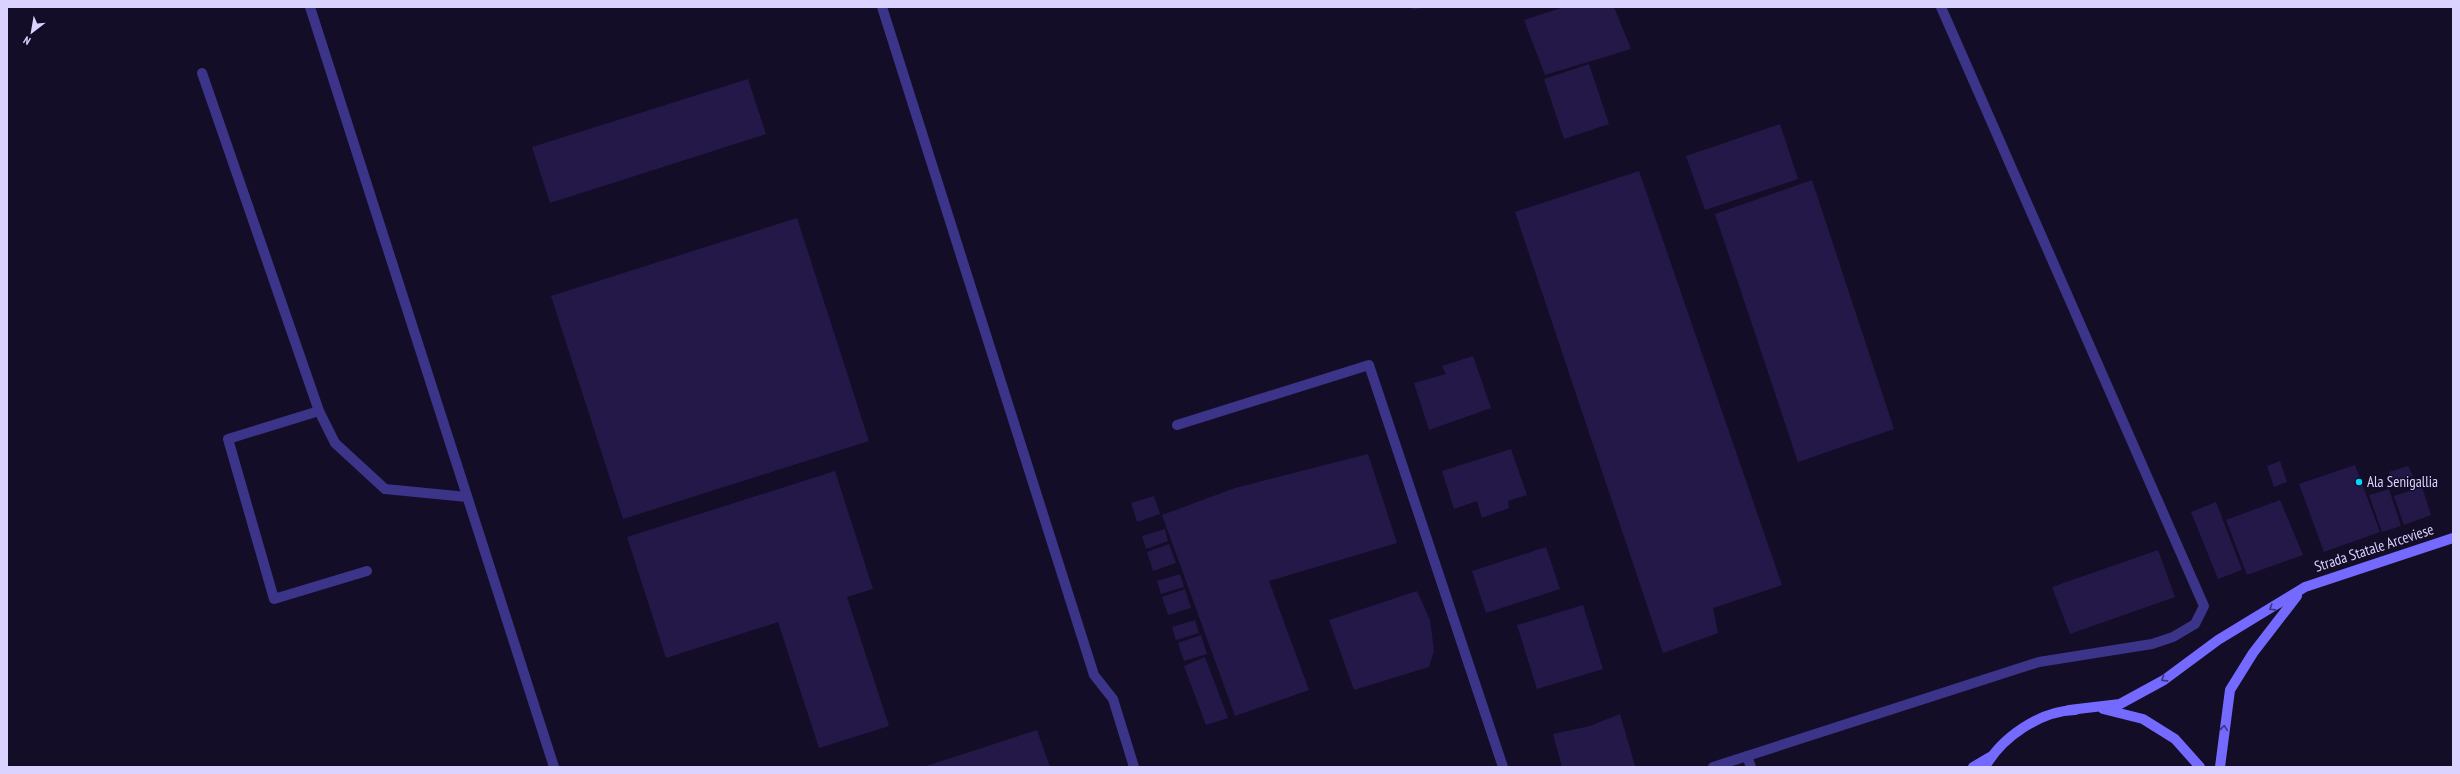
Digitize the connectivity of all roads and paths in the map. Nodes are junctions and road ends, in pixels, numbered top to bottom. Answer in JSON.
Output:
{"nodes":[{"id":1,"x":310,"y":7,"type":"edge"},
{"id":2,"x":882,"y":7,"type":"edge"},
{"id":3,"x":1942,"y":7,"type":"edge"},
{"id":4,"x":202,"y":73,"type":"dead end"},
{"id":5,"x":319,"y":411,"type":"junction"},
{"id":6,"x":1177,"y":425,"type":"dead end"},
{"id":7,"x":467,"y":497,"type":"junction"},
{"id":8,"x":2453,"y":538,"type":"edge"},
{"id":9,"x":367,"y":571,"type":"dead end"},
{"id":10,"x":2305,"y":587,"type":"junction"},
{"id":11,"x":2069,"y":710,"type":"junction"},
{"id":12,"x":1747,"y":756,"type":"junction"},
{"id":13,"x":1991,"y":756,"type":"junction"},
{"id":14,"x":554,"y":767,"type":"edge"},
{"id":15,"x":1134,"y":767,"type":"edge"},
{"id":16,"x":1503,"y":767,"type":"edge"},
{"id":17,"x":1713,"y":767,"type":"edge"},
{"id":18,"x":1751,"y":767,"type":"edge"},
{"id":19,"x":1973,"y":767,"type":"edge"},
{"id":20,"x":1985,"y":767,"type":"edge"},
{"id":21,"x":2200,"y":767,"type":"edge"},
{"id":22,"x":2220,"y":767,"type":"edge"}],
"edges":[{"from":1,"to":7,"type":"street"},
{"from":2,"to":15,"type":"street"},
{"from":3,"to":12,"type":"street"},
{"from":4,"to":5,"type":"street"},
{"from":5,"to":7,"type":"street"},
{"from":5,"to":9,"type":"street"},
{"from":6,"to":16,"type":"street"},
{"from":7,"to":14,"type":"street"},
{"from":8,"to":10,"type":"main road","name":"Strada Statale Arceviese"},
{"from":10,"to":11,"type":"main road","name":"Strada Statale Arceviese","one_way":true},
{"from":22,"to":10,"type":"main road","one_way":true},
{"from":11,"to":13,"type":"main road"},
{"from":11,"to":21,"type":"main road"},
{"from":12,"to":17,"type":"street"},
{"from":12,"to":18,"type":"street"},
{"from":13,"to":19,"type":"main road"},
{"from":13,"to":20,"type":"main road"}]}
